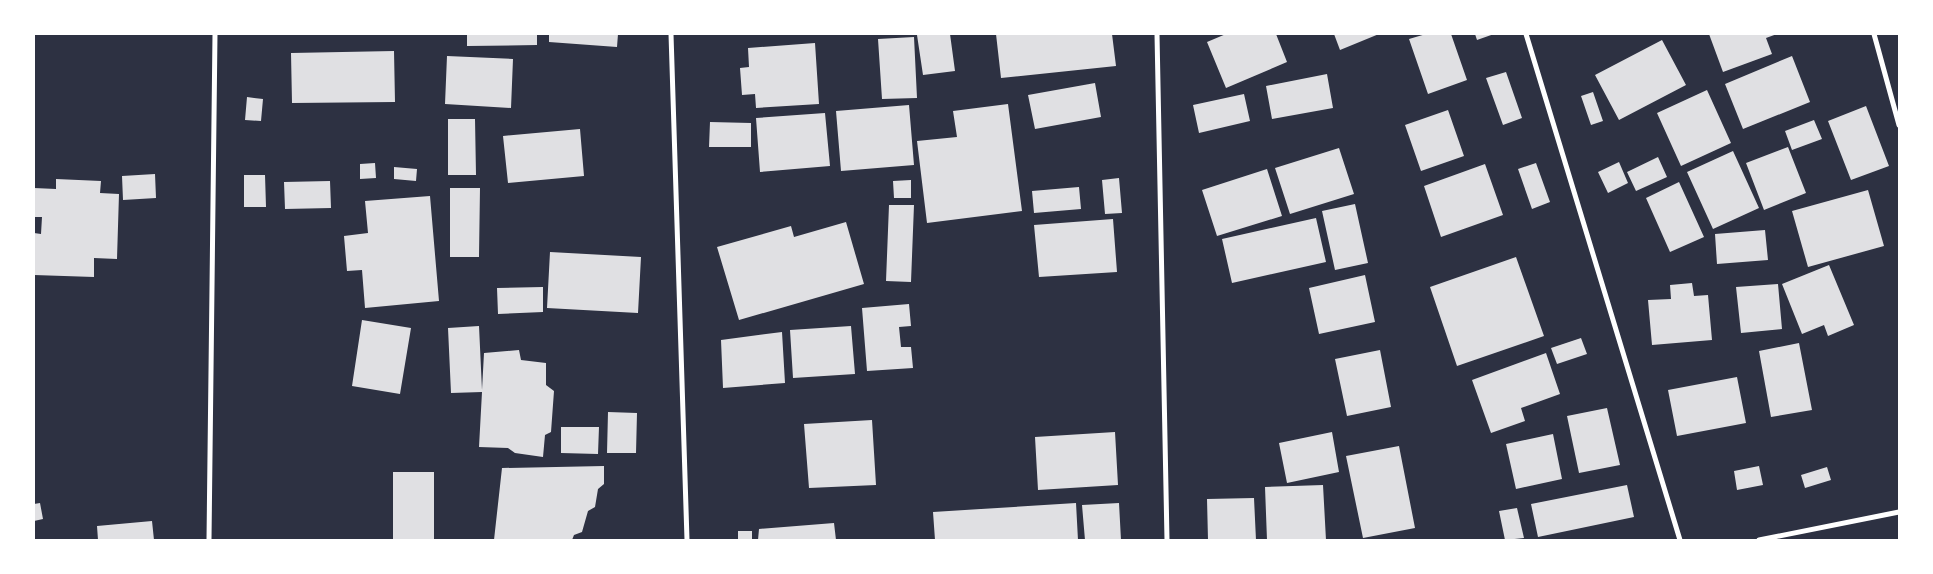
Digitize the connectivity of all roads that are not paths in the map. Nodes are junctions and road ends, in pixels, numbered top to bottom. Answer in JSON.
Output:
{"nodes":[{"id":1,"x":215,"y":34,"type":"edge"},
{"id":2,"x":671,"y":34,"type":"edge"},
{"id":3,"x":1156,"y":34,"type":"edge"},
{"id":4,"x":1526,"y":34,"type":"edge"},
{"id":5,"x":1874,"y":34,"type":"edge"},
{"id":6,"x":1899,"y":125,"type":"edge"},
{"id":7,"x":1899,"y":512,"type":"edge"},
{"id":8,"x":209,"y":540,"type":"edge"},
{"id":9,"x":687,"y":540,"type":"edge"},
{"id":10,"x":1167,"y":540,"type":"edge"},
{"id":11,"x":1680,"y":540,"type":"edge"},
{"id":12,"x":1760,"y":540,"type":"edge"}],
"edges":[{"from":1,"to":8,"type":"street"},
{"from":2,"to":9,"type":"street"},
{"from":3,"to":10,"type":"street"},
{"from":4,"to":11,"type":"street"},
{"from":5,"to":6,"type":"street"},
{"from":7,"to":12,"type":"street"}]}
